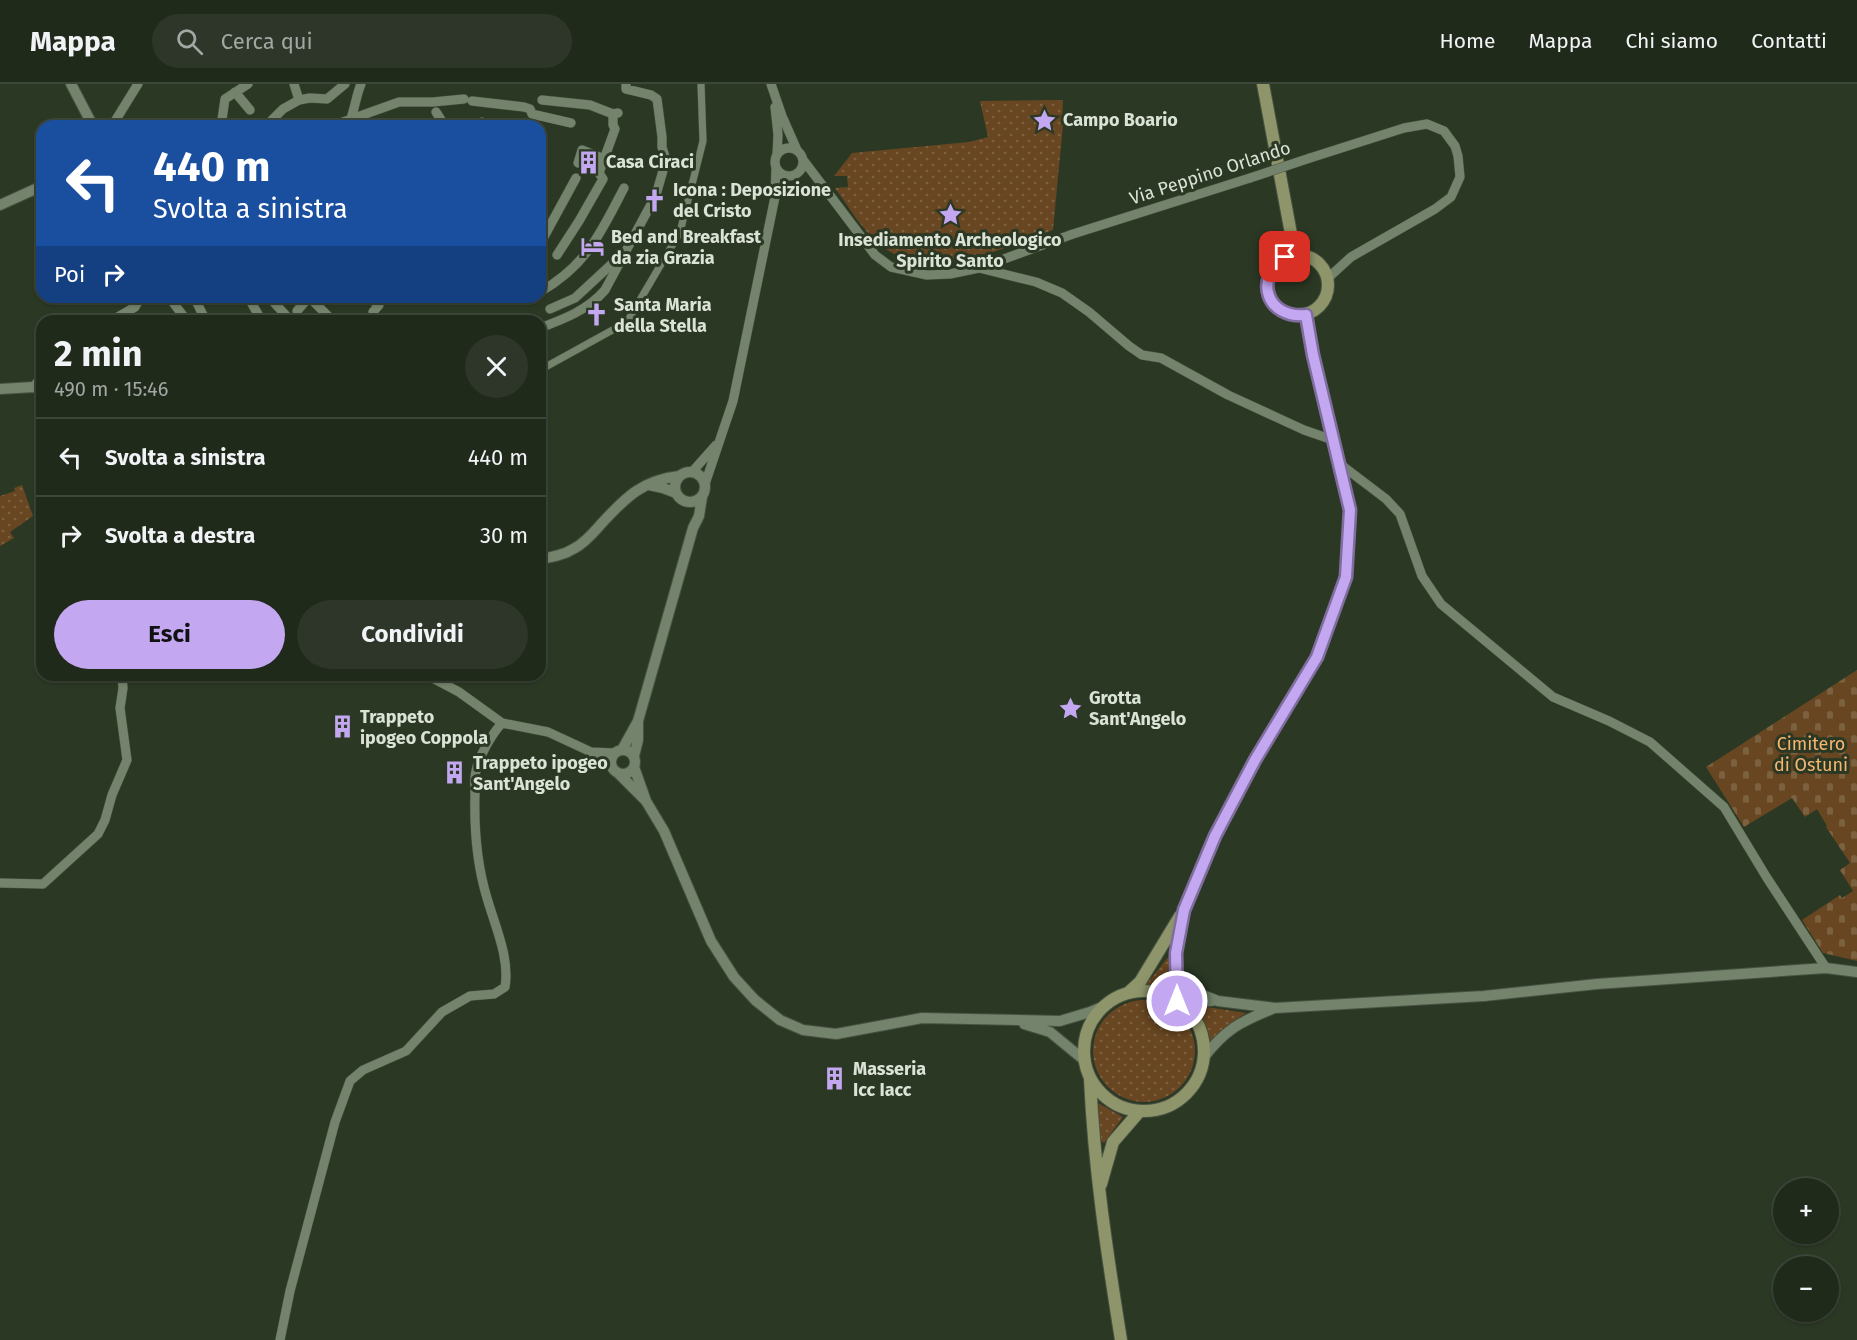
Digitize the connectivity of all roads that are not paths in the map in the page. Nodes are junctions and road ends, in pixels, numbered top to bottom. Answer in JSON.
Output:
{"nodes":[{"id":1,"x":71,"y":84,"type":"edge"},
{"id":2,"x":138,"y":84,"type":"edge"},
{"id":3,"x":248,"y":84,"type":"edge"},
{"id":4,"x":294,"y":84,"type":"edge"},
{"id":5,"x":345,"y":84,"type":"edge"},
{"id":6,"x":361,"y":84,"type":"edge"},
{"id":7,"x":701,"y":84,"type":"edge"},
{"id":8,"x":1263,"y":84,"type":"edge"},
{"id":9,"x":626,"y":86,"type":"edge"},
{"id":10,"x":234,"y":88,"type":"edge"},
{"id":11,"x":772,"y":88,"type":"edge"},
{"id":12,"x":299,"y":100,"type":"junction"},
{"id":13,"x":542,"y":100,"type":"dead end"},
{"id":14,"x":250,"y":110,"type":"dead end"},
{"id":15,"x":436,"y":112,"type":"dead end"},
{"id":16,"x":90,"y":120,"type":"edge"},
{"id":17,"x":115,"y":120,"type":"edge"},
{"id":18,"x":222,"y":120,"type":"edge"},
{"id":19,"x":271,"y":120,"type":"edge"},
{"id":20,"x":351,"y":120,"type":"edge"},
{"id":21,"x":357,"y":120,"type":"edge"},
{"id":22,"x":441,"y":120,"type":"edge"},
{"id":23,"x":572,"y":123,"type":"dead end"},
{"id":24,"x":797,"y":150,"type":"junction"},
{"id":25,"x":777,"y":154,"type":"junction"},
{"id":26,"x":604,"y":159,"type":"junction"},
{"id":27,"x":578,"y":163,"type":"dead end"},
{"id":28,"x":802,"y":166,"type":"junction"},
{"id":29,"x":776,"y":167,"type":"junction"},
{"id":30,"x":790,"y":176,"type":"junction"},
{"id":31,"x":576,"y":178,"type":"dead end"},
{"id":32,"x":36,"y":188,"type":"edge"},
{"id":33,"x":624,"y":188,"type":"dead end"},
{"id":34,"x":775,"y":197,"type":"junction"},
{"id":35,"x":0,"y":205,"type":"edge"},
{"id":36,"x":546,"y":233,"type":"edge"},
{"id":37,"x":557,"y":255,"type":"dead end"},
{"id":38,"x":1295,"y":255,"type":"junction"},
{"id":39,"x":622,"y":260,"type":"junction"},
{"id":40,"x":979,"y":268,"type":"junction"},
{"id":41,"x":1328,"y":278,"type":"junction"},
{"id":42,"x":546,"y":288,"type":"edge"},
{"id":43,"x":137,"y":303,"type":"edge"},
{"id":44,"x":274,"y":303,"type":"edge"},
{"id":45,"x":304,"y":303,"type":"edge"},
{"id":46,"x":315,"y":303,"type":"edge"},
{"id":47,"x":377,"y":303,"type":"edge"},
{"id":48,"x":550,"y":309,"type":"dead end"},
{"id":49,"x":297,"y":311,"type":"dead end"},
{"id":50,"x":373,"y":312,"type":"dead end"},
{"id":51,"x":121,"y":315,"type":"edge"},
{"id":52,"x":286,"y":315,"type":"edge"},
{"id":53,"x":327,"y":315,"type":"edge"},
{"id":54,"x":1306,"y":315,"type":"junction"},
{"id":55,"x":546,"y":326,"type":"edge"},
{"id":56,"x":546,"y":367,"type":"edge"},
{"id":57,"x":0,"y":389,"type":"edge"},
{"id":58,"x":36,"y":389,"type":"edge"},
{"id":59,"x":721,"y":438,"type":"junction"},
{"id":60,"x":1333,"y":440,"type":"junction"},
{"id":61,"x":1340,"y":464,"type":"junction"},
{"id":62,"x":692,"y":472,"type":"junction"},
{"id":63,"x":680,"y":476,"type":"junction"},
{"id":64,"x":705,"y":484,"type":"junction"},
{"id":65,"x":648,"y":485,"type":"junction"},
{"id":66,"x":676,"y":493,"type":"junction"},
{"id":67,"x":702,"y":497,"type":"junction"},
{"id":68,"x":686,"y":502,"type":"junction"},
{"id":69,"x":693,"y":528,"type":"junction"},
{"id":70,"x":546,"y":558,"type":"edge"},
{"id":71,"x":122,"y":681,"type":"edge"},
{"id":72,"x":439,"y":681,"type":"edge"},
{"id":73,"x":638,"y":721,"type":"junction"},
{"id":74,"x":502,"y":723,"type":"junction"},
{"id":75,"x":589,"y":751,"type":"junction"},
{"id":76,"x":619,"y":751,"type":"junction"},
{"id":77,"x":634,"y":762,"type":"junction"},
{"id":78,"x":616,"y":770,"type":"junction"},
{"id":79,"x":646,"y":801,"type":"junction"},
{"id":80,"x":0,"y":884,"type":"edge"},
{"id":81,"x":1184,"y":910,"type":"junction"},
{"id":82,"x":1826,"y":968,"type":"junction"},
{"id":83,"x":1857,"y":972,"type":"edge"},
{"id":84,"x":1177,"y":980,"type":"junction"},
{"id":85,"x":1128,"y":993,"type":"junction"},
{"id":86,"x":1218,"y":1001,"type":"junction"},
{"id":87,"x":1180,"y":1003,"type":"junction"},
{"id":88,"x":1104,"y":1006,"type":"junction"},
{"id":89,"x":1275,"y":1008,"type":"junction"},
{"id":90,"x":1012,"y":1020,"type":"junction"},
{"id":91,"x":1204,"y":1057,"type":"junction"},
{"id":92,"x":1084,"y":1060,"type":"junction"},
{"id":93,"x":1090,"y":1079,"type":"junction"},
{"id":94,"x":1139,"y":1112,"type":"junction"},
{"id":95,"x":1099,"y":1191,"type":"junction"},
{"id":96,"x":280,"y":1340,"type":"edge"},
{"id":97,"x":1121,"y":1340,"type":"edge"}],
"edges":[{"from":1,"to":16,"type":"street"},
{"from":2,"to":17,"type":"street"},
{"from":3,"to":10,"type":"street"},
{"from":4,"to":12,"type":"street"},
{"from":5,"to":12,"type":"street"},
{"from":6,"to":20,"type":"street"},
{"from":7,"to":56,"type":"street"},
{"from":8,"to":38,"type":"main road"},
{"from":9,"to":39,"type":"street"},
{"from":10,"to":14,"type":"street"},
{"from":10,"to":18,"type":"street"},
{"from":11,"to":24,"type":"street"},
{"from":11,"to":25,"type":"street"},
{"from":12,"to":19,"type":"street"},
{"from":13,"to":26,"type":"street"},
{"from":15,"to":22,"type":"street"},
{"from":21,"to":23,"type":"street"},
{"from":24,"to":25,"type":"street"},
{"from":24,"to":28,"type":"street"},
{"from":25,"to":29,"type":"street"},
{"from":26,"to":27,"type":"street"},
{"from":26,"to":37,"type":"street"},
{"from":28,"to":30,"type":"street"},
{"from":28,"to":40,"type":"street","name":"Via Peppino Orlando"},
{"from":29,"to":30,"type":"street"},
{"from":29,"to":34,"type":"street"},
{"from":30,"to":34,"type":"street"},
{"from":31,"to":36,"type":"street"},
{"from":32,"to":35,"type":"street"},
{"from":33,"to":42,"type":"street"},
{"from":34,"to":59,"type":"street"},
{"from":38,"to":41,"type":"main road"},
{"from":38,"to":54,"type":"main road"},
{"from":39,"to":48,"type":"street"},
{"from":39,"to":55,"type":"street"},
{"from":40,"to":41,"type":"street","name":"Via Peppino Orlando","bridge":true},
{"from":40,"to":60,"type":"street"},
{"from":41,"to":54,"type":"main road"},
{"from":43,"to":51,"type":"street"},
{"from":44,"to":52,"type":"street"},
{"from":45,"to":49,"type":"street"},
{"from":46,"to":53,"type":"street"},
{"from":47,"to":50,"type":"street"},
{"from":54,"to":60,"type":"main road"},
{"from":57,"to":58,"type":"street"},
{"from":59,"to":62,"type":"street"},
{"from":59,"to":64,"type":"street"},
{"from":60,"to":61,"type":"main road"},
{"from":61,"to":81,"type":"main road"},
{"from":61,"to":82,"type":"street"},
{"from":62,"to":63,"type":"street"},
{"from":62,"to":64,"type":"street"},
{"from":63,"to":65,"type":"street"},
{"from":63,"to":66,"type":"street"},
{"from":64,"to":67,"type":"street"},
{"from":65,"to":66,"type":"street"},
{"from":65,"to":70,"type":"street"},
{"from":66,"to":68,"type":"street"},
{"from":67,"to":68,"type":"street"},
{"from":67,"to":69,"type":"street"},
{"from":68,"to":69,"type":"street"},
{"from":69,"to":73,"type":"street"},
{"from":71,"to":80,"type":"street"},
{"from":72,"to":74,"type":"street"},
{"from":73,"to":76,"type":"street"},
{"from":73,"to":77,"type":"street"},
{"from":74,"to":75,"type":"street"},
{"from":74,"to":96,"type":"street"},
{"from":75,"to":76,"type":"street"},
{"from":75,"to":78,"type":"street"},
{"from":76,"to":77,"type":"street"},
{"from":76,"to":78,"type":"street"},
{"from":77,"to":78,"type":"street"},
{"from":77,"to":79,"type":"street"},
{"from":78,"to":79,"type":"street"},
{"from":79,"to":90,"type":"street"},
{"from":81,"to":84,"type":"main road"},
{"from":81,"to":85,"type":"main road"},
{"from":82,"to":83,"type":"street"},
{"from":82,"to":89,"type":"street"},
{"from":84,"to":86,"type":"street"},
{"from":84,"to":87,"type":"main road"},
{"from":85,"to":87,"type":"main road"},
{"from":85,"to":88,"type":"main road"},
{"from":86,"to":87,"type":"street"},
{"from":86,"to":89,"type":"street"},
{"from":87,"to":91,"type":"main road"},
{"from":88,"to":90,"type":"street"},
{"from":88,"to":92,"type":"main road"},
{"from":89,"to":91,"type":"street"},
{"from":90,"to":92,"type":"street"},
{"from":91,"to":94,"type":"main road"},
{"from":92,"to":93,"type":"main road"},
{"from":93,"to":94,"type":"main road"},
{"from":93,"to":95,"type":"main road"},
{"from":94,"to":95,"type":"main road"},
{"from":95,"to":97,"type":"main road"}]}
